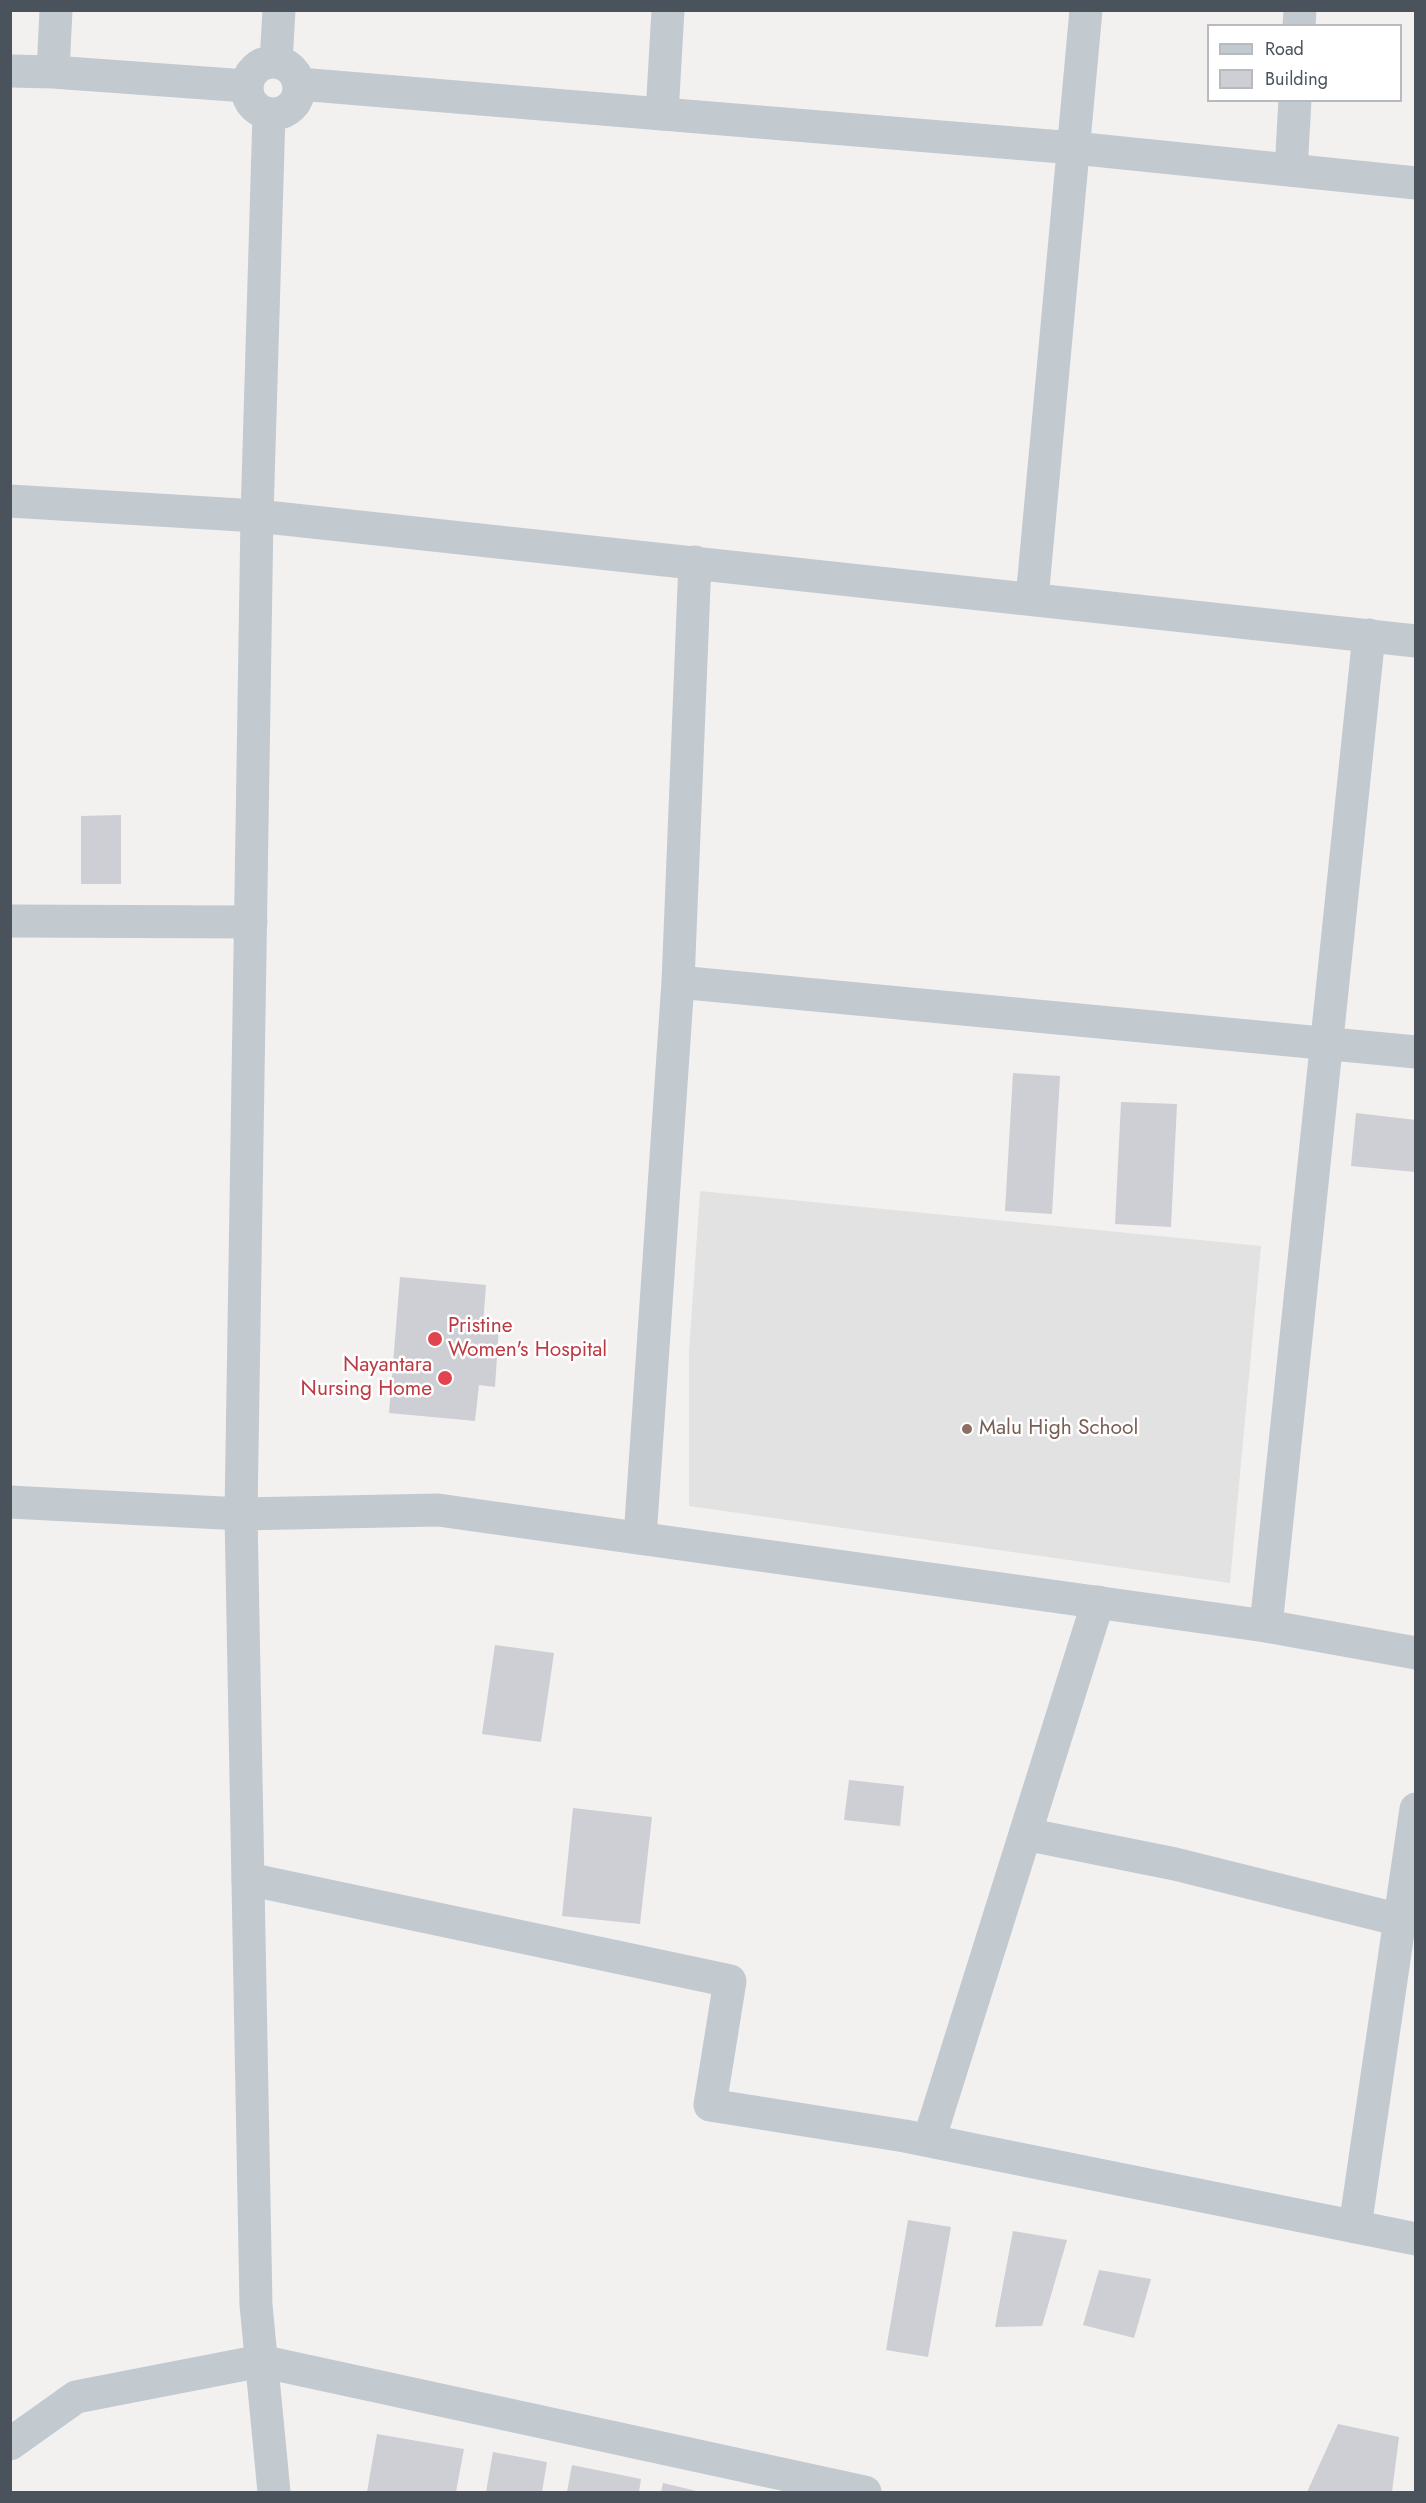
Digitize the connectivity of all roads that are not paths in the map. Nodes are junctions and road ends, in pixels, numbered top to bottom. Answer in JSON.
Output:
{"nodes":[{"id":1,"x":56,"y":10,"type":"edge"},
{"id":2,"x":279,"y":10,"type":"edge"},
{"id":3,"x":668,"y":10,"type":"edge"},
{"id":4,"x":1086,"y":10,"type":"edge"},
{"id":5,"x":10,"y":71,"type":"edge"},
{"id":6,"x":52,"y":72,"type":"junction"},
{"id":7,"x":287,"y":73,"type":"junction"},
{"id":8,"x":246,"y":86,"type":"junction"},
{"id":9,"x":1295,"y":102,"type":"edge"},
{"id":10,"x":269,"y":114,"type":"junction"},
{"id":11,"x":662,"y":114,"type":"junction"},
{"id":12,"x":1074,"y":148,"type":"junction"},
{"id":13,"x":1291,"y":170,"type":"junction"},
{"id":14,"x":1416,"y":183,"type":"edge"},
{"id":15,"x":10,"y":501,"type":"edge"},
{"id":16,"x":257,"y":516,"type":"junction"},
{"id":17,"x":695,"y":562,"type":"junction"},
{"id":18,"x":1032,"y":599,"type":"junction"},
{"id":19,"x":1369,"y":635,"type":"junction"},
{"id":20,"x":1416,"y":641,"type":"edge"},
{"id":21,"x":10,"y":921,"type":"edge"},
{"id":22,"x":251,"y":922,"type":"junction"},
{"id":23,"x":678,"y":982,"type":"junction"},
{"id":24,"x":1327,"y":1043,"type":"junction"},
{"id":25,"x":1416,"y":1052,"type":"edge"},
{"id":26,"x":10,"y":1502,"type":"edge"},
{"id":27,"x":241,"y":1514,"type":"junction"},
{"id":28,"x":640,"y":1538,"type":"junction"},
{"id":29,"x":1098,"y":1602,"type":"junction"},
{"id":30,"x":1266,"y":1626,"type":"junction"},
{"id":31,"x":1416,"y":1653,"type":"edge"},
{"id":32,"x":1416,"y":1809,"type":"edge"},
{"id":33,"x":1025,"y":1834,"type":"junction"},
{"id":34,"x":248,"y":1879,"type":"junction"},
{"id":35,"x":1400,"y":1920,"type":"junction"},
{"id":36,"x":929,"y":2140,"type":"junction"},
{"id":37,"x":1355,"y":2227,"type":"junction"},
{"id":38,"x":1416,"y":2239,"type":"edge"},
{"id":39,"x":261,"y":2361,"type":"junction"},
{"id":40,"x":10,"y":2444,"type":"edge"},
{"id":41,"x":274,"y":2493,"type":"edge"},
{"id":42,"x":865,"y":2493,"type":"edge"}],
"edges":[{"from":1,"to":6,"type":"street"},
{"from":2,"to":7,"type":"street"},
{"from":3,"to":11,"type":"street"},
{"from":4,"to":12,"type":"street"},
{"from":5,"to":6,"type":"street"},
{"from":6,"to":8,"type":"street"},
{"from":7,"to":8,"type":"street"},
{"from":7,"to":10,"type":"street"},
{"from":7,"to":11,"type":"street"},
{"from":8,"to":10,"type":"street"},
{"from":9,"to":13,"type":"street"},
{"from":10,"to":16,"type":"street"},
{"from":11,"to":12,"type":"street"},
{"from":12,"to":13,"type":"street"},
{"from":12,"to":18,"type":"street"},
{"from":13,"to":14,"type":"street"},
{"from":15,"to":16,"type":"street"},
{"from":16,"to":17,"type":"street"},
{"from":16,"to":22,"type":"street"},
{"from":17,"to":18,"type":"street"},
{"from":17,"to":23,"type":"street"},
{"from":18,"to":19,"type":"street"},
{"from":19,"to":20,"type":"street"},
{"from":19,"to":24,"type":"street"},
{"from":21,"to":22,"type":"street"},
{"from":22,"to":27,"type":"street"},
{"from":23,"to":24,"type":"street"},
{"from":23,"to":28,"type":"street"},
{"from":24,"to":25,"type":"street"},
{"from":24,"to":30,"type":"street"},
{"from":26,"to":27,"type":"street"},
{"from":27,"to":28,"type":"street"},
{"from":27,"to":34,"type":"street"},
{"from":28,"to":29,"type":"street"},
{"from":29,"to":30,"type":"street"},
{"from":29,"to":33,"type":"street"},
{"from":30,"to":31,"type":"street"},
{"from":32,"to":35,"type":"street"},
{"from":33,"to":35,"type":"street"},
{"from":33,"to":36,"type":"street"},
{"from":34,"to":36,"type":"street"},
{"from":34,"to":39,"type":"street"},
{"from":35,"to":37,"type":"street"},
{"from":36,"to":37,"type":"street"},
{"from":37,"to":38,"type":"street"},
{"from":39,"to":40,"type":"street"},
{"from":39,"to":41,"type":"street"},
{"from":39,"to":42,"type":"street"}]}
